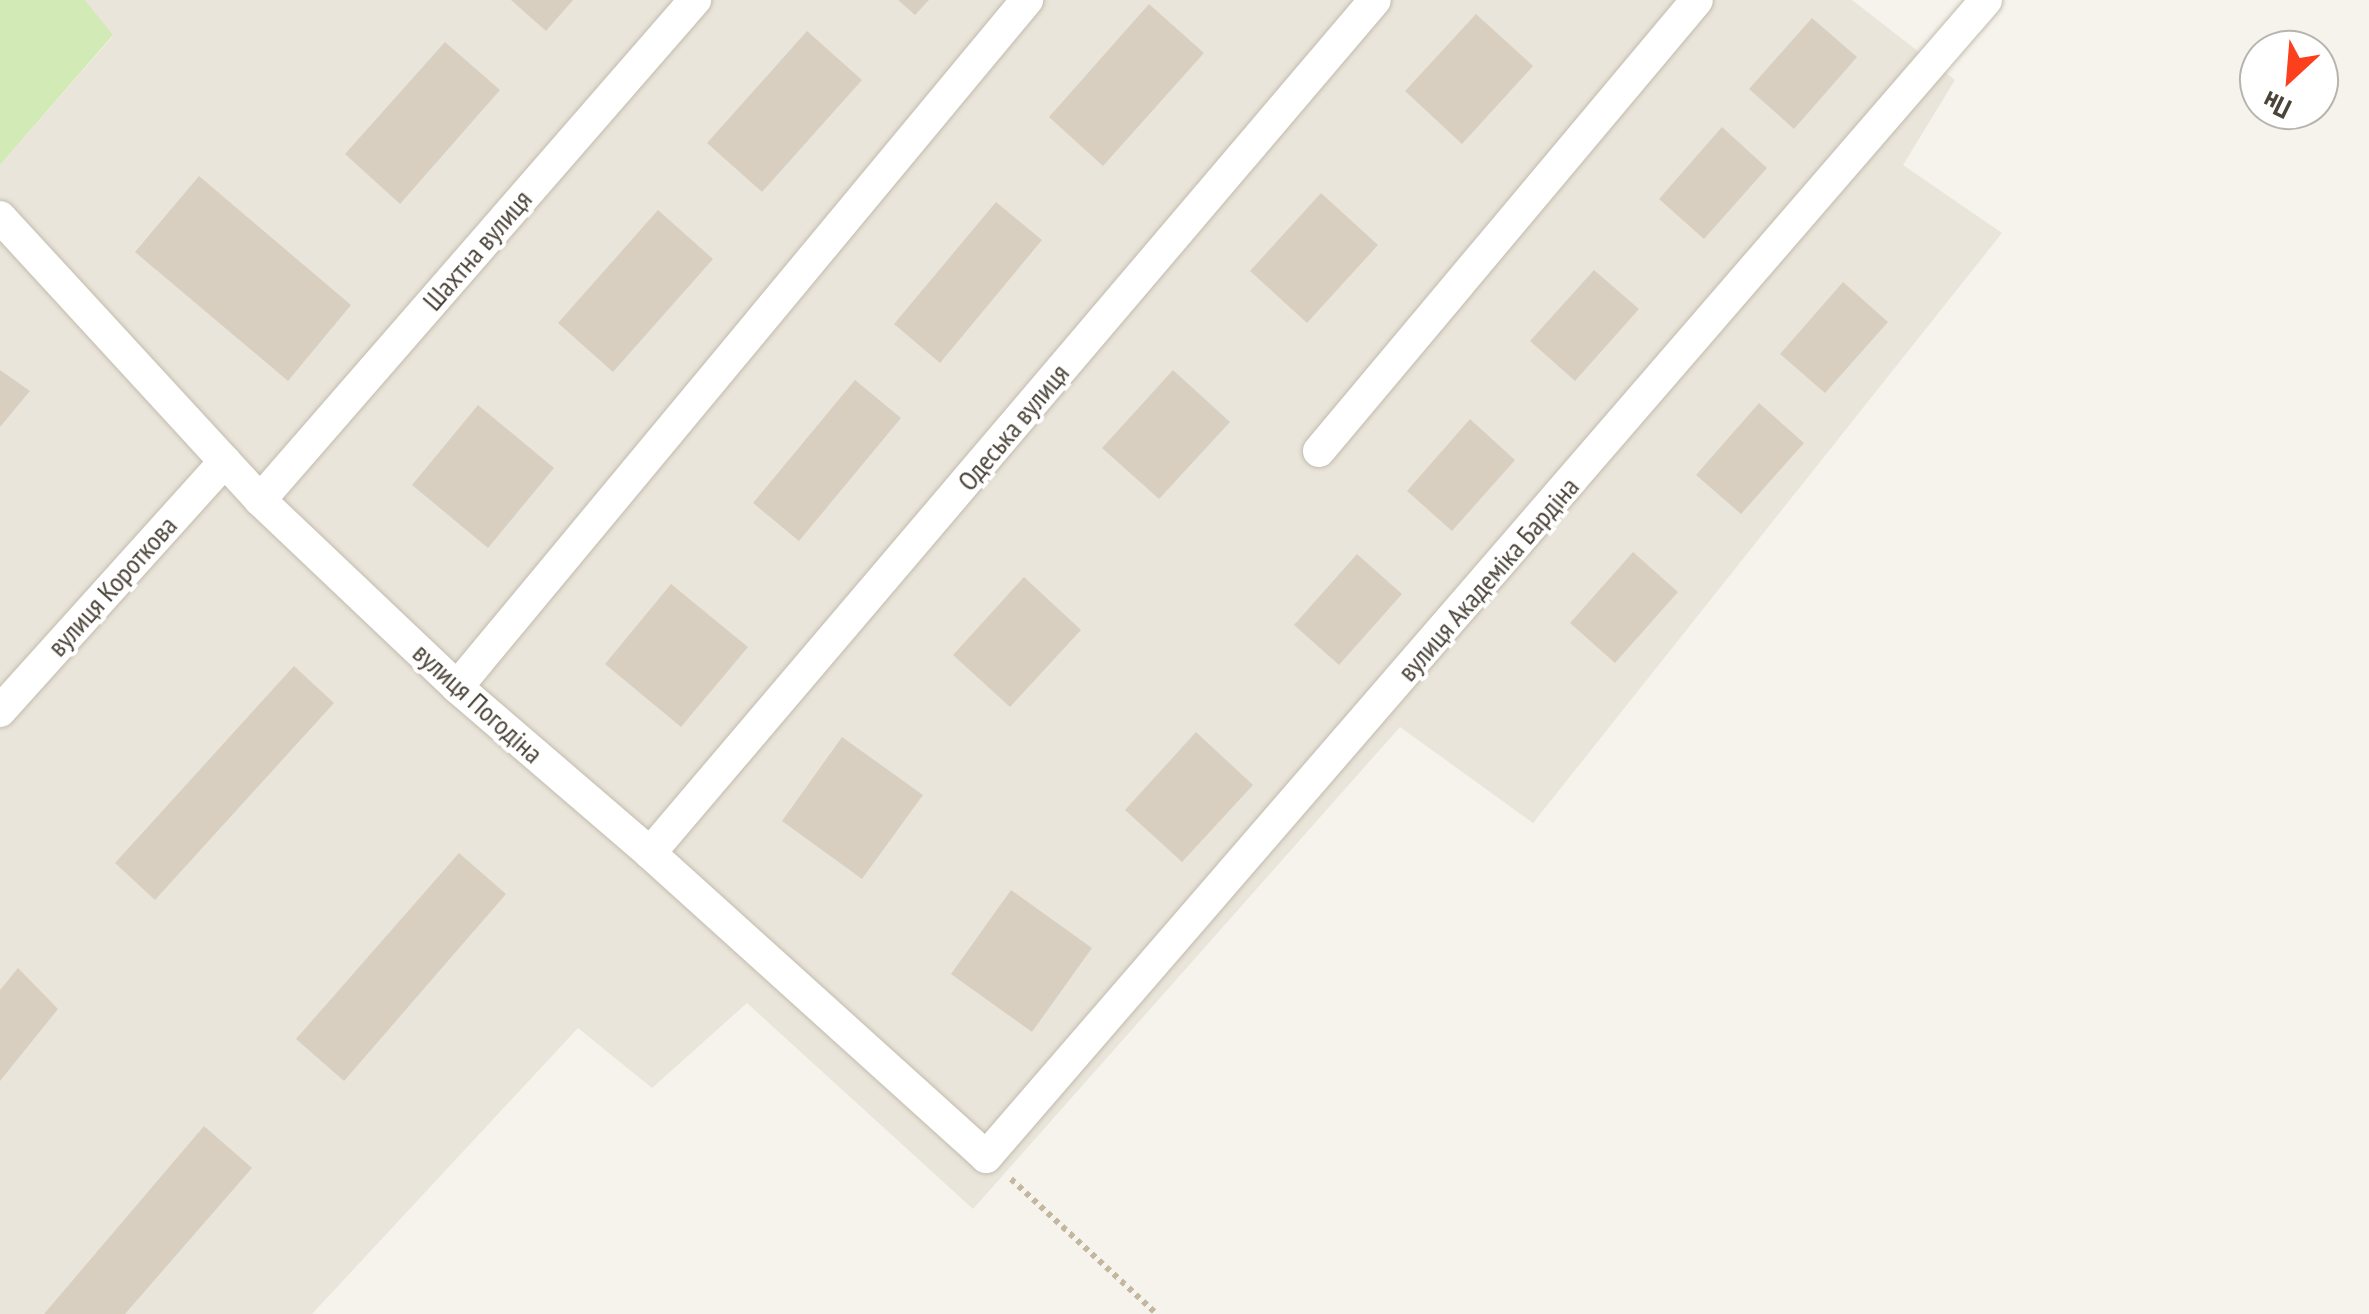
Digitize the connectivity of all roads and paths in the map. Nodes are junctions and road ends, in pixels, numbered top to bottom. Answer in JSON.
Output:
{"nodes":[{"id":1,"x":695,"y":0,"type":"edge"},
{"id":2,"x":1027,"y":0,"type":"edge"},
{"id":3,"x":1375,"y":0,"type":"edge"},
{"id":4,"x":1697,"y":0,"type":"edge"},
{"id":5,"x":1986,"y":0,"type":"edge"},
{"id":6,"x":0,"y":217,"type":"edge"},
{"id":7,"x":1319,"y":451,"type":"dead end"},
{"id":8,"x":224,"y":461,"type":"junction"},
{"id":9,"x":260,"y":500,"type":"junction"},
{"id":10,"x":457,"y":687,"type":"junction"},
{"id":11,"x":0,"y":711,"type":"edge"},
{"id":12,"x":650,"y":853,"type":"junction"},
{"id":13,"x":986,"y":1157,"type":"junction"},
{"id":14,"x":1157,"y":1314,"type":"edge"}],
"edges":[{"from":1,"to":9,"type":"street","name":"Шахтна вулиця"},
{"from":2,"to":10,"type":"street"},
{"from":3,"to":12,"type":"street","name":"Одеська вулиця"},
{"from":4,"to":7,"type":"street"},
{"from":5,"to":13,"type":"street","name":"вулиця Академіка Бардіна"},
{"from":6,"to":8,"type":"street","name":"вулиця Погодіна"},
{"from":8,"to":9,"type":"street","name":"вулиця Погодіна"},
{"from":8,"to":11,"type":"street","name":"вулиця Короткова"},
{"from":9,"to":10,"type":"street","name":"вулиця Погодіна"},
{"from":10,"to":12,"type":"street","name":"вулиця Погодіна"},
{"from":12,"to":13,"type":"street","name":"вулиця Погодіна"},
{"from":13,"to":14,"type":"path"}]}
